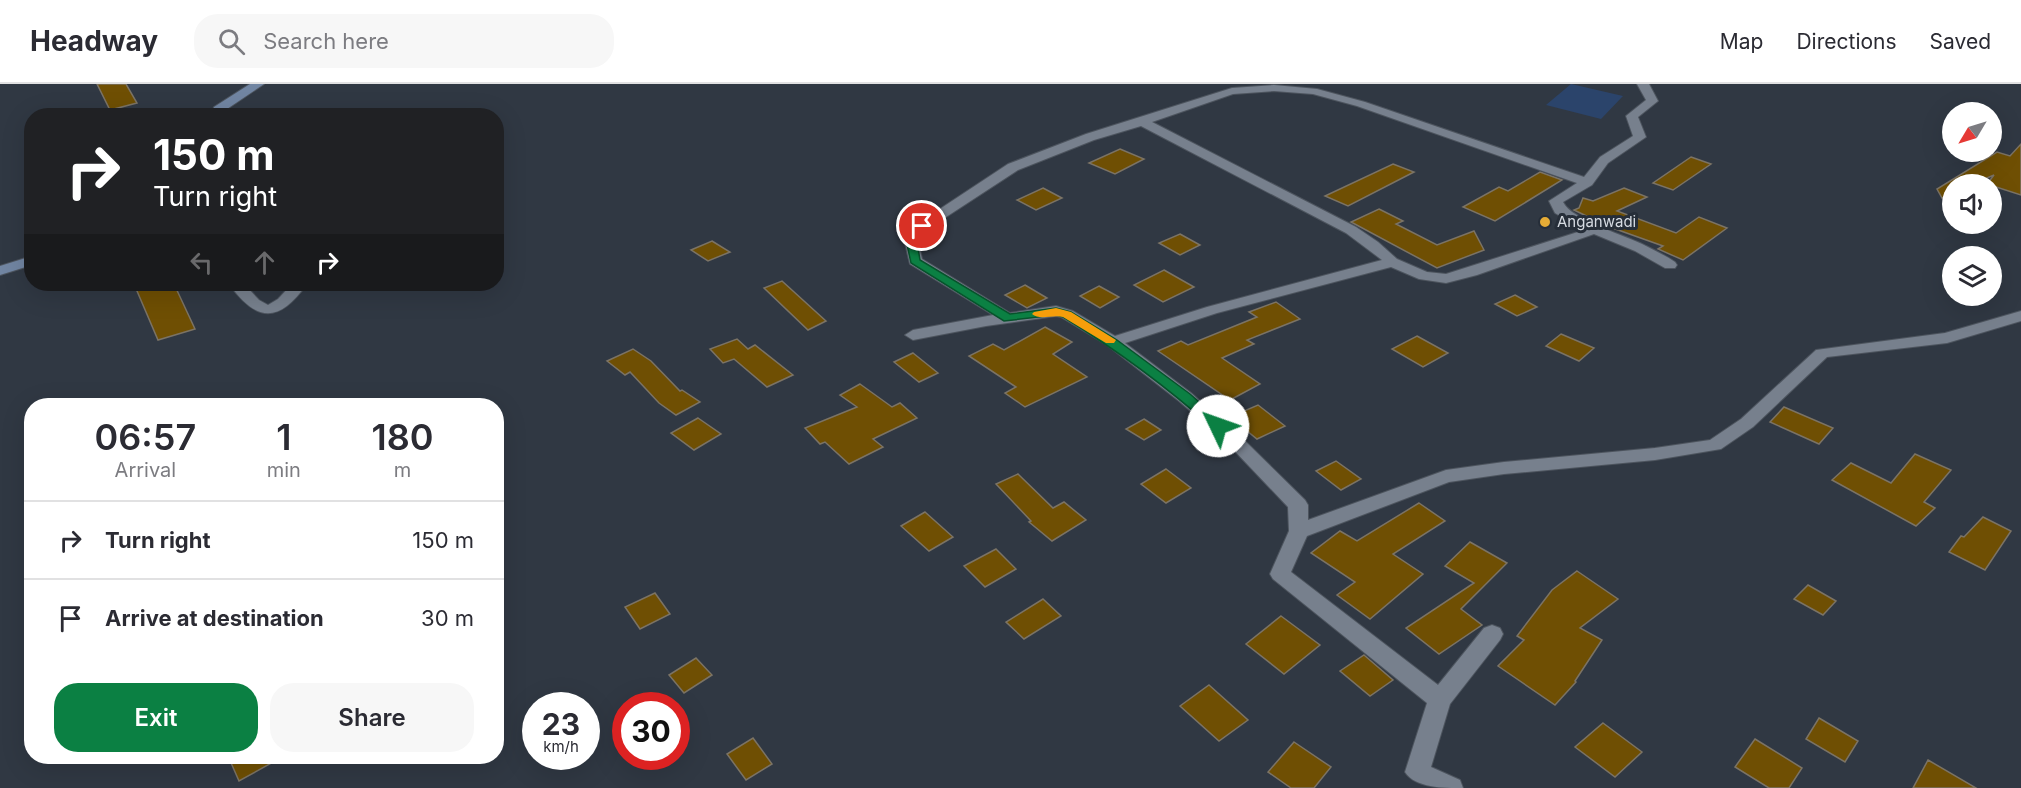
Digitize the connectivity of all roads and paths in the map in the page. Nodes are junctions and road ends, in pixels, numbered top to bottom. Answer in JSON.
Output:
{"nodes":[{"id":1,"x":258,"y":84,"type":"edge"},
{"id":2,"x":1643,"y":84,"type":"edge"},
{"id":3,"x":1232,"y":87,"type":"edge"},
{"id":4,"x":220,"y":108,"type":"edge"},
{"id":5,"x":1142,"y":122,"type":"junction"},
{"id":6,"x":1587,"y":182,"type":"junction"},
{"id":7,"x":1589,"y":227,"type":"junction"},
{"id":8,"x":1392,"y":262,"type":"junction"},
{"id":9,"x":24,"y":263,"type":"edge"},
{"id":10,"x":1670,"y":265,"type":"dead end"},
{"id":11,"x":0,"y":271,"type":"edge"},
{"id":12,"x":243,"y":291,"type":"edge"},
{"id":13,"x":294,"y":291,"type":"edge"},
{"id":14,"x":2021,"y":316,"type":"edge"},
{"id":15,"x":1008,"y":318,"type":"junction"},
{"id":16,"x":913,"y":335,"type":"dead end"},
{"id":17,"x":1113,"y":342,"type":"junction"},
{"id":18,"x":1299,"y":531,"type":"junction"},
{"id":19,"x":1492,"y":634,"type":"dead end"},
{"id":20,"x":1440,"y":700,"type":"junction"},
{"id":21,"x":1451,"y":788,"type":"edge"}],
"edges":[{"from":1,"to":4,"type":"main road"},
{"from":2,"to":6,"type":"street"},
{"from":3,"to":5,"type":"street"},
{"from":3,"to":6,"type":"street"},
{"from":5,"to":8,"type":"street"},
{"from":5,"to":15,"type":"street"},
{"from":6,"to":7,"type":"street"},
{"from":7,"to":8,"type":"street"},
{"from":7,"to":10,"type":"street"},
{"from":8,"to":17,"type":"street"},
{"from":9,"to":11,"type":"main road"},
{"from":12,"to":13,"type":"street"},
{"from":14,"to":18,"type":"street"},
{"from":15,"to":16,"type":"street"},
{"from":15,"to":17,"type":"street"},
{"from":17,"to":18,"type":"street"},
{"from":18,"to":20,"type":"street"},
{"from":19,"to":20,"type":"street"},
{"from":20,"to":21,"type":"street"}]}
